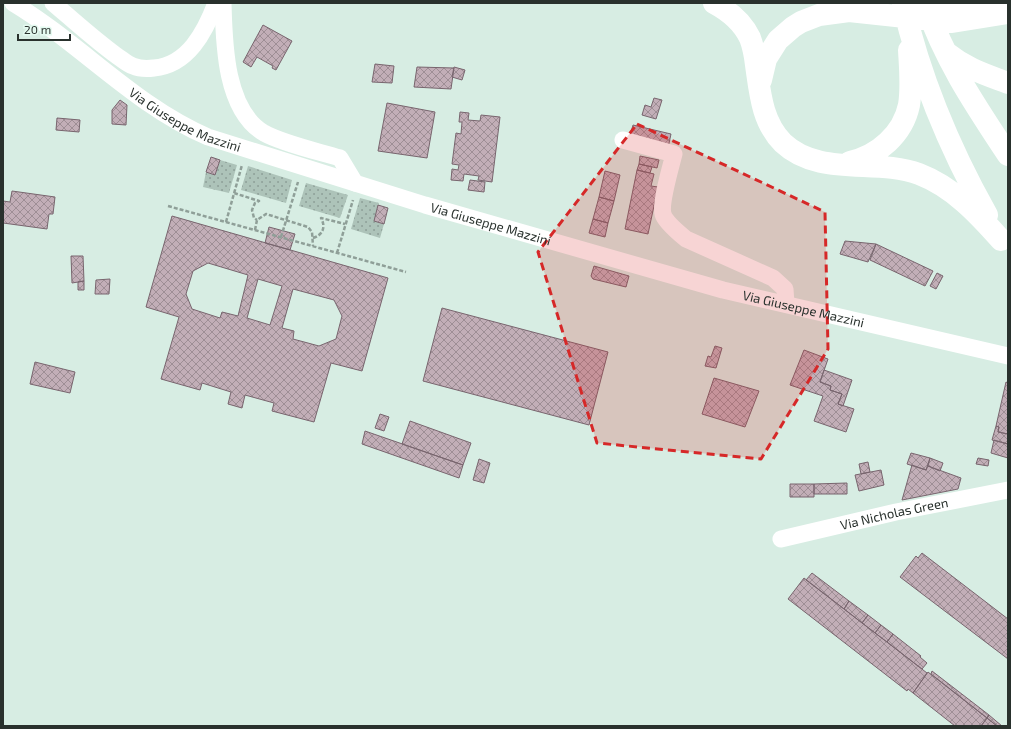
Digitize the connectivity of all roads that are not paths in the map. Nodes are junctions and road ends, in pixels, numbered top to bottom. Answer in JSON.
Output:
{"nodes":[{"id":1,"x":13,"y":3,"type":"edge"},
{"id":2,"x":53,"y":3,"type":"edge"},
{"id":3,"x":216,"y":3,"type":"edge"},
{"id":4,"x":223,"y":3,"type":"edge"},
{"id":5,"x":714,"y":3,"type":"edge"},
{"id":6,"x":903,"y":3,"type":"edge"},
{"id":7,"x":925,"y":3,"type":"edge"},
{"id":8,"x":932,"y":3,"type":"edge"},
{"id":9,"x":1008,"y":10,"type":"edge"},
{"id":10,"x":1008,"y":13,"type":"edge"},
{"id":11,"x":909,"y":29,"type":"junction"},
{"id":12,"x":944,"y":50,"type":"junction"},
{"id":13,"x":1008,"y":83,"type":"edge"},
{"id":14,"x":761,"y":97,"type":"junction"},
{"id":15,"x":623,"y":140,"type":"dead end"},
{"id":16,"x":1008,"y":155,"type":"edge"},
{"id":17,"x":838,"y":164,"type":"junction"},
{"id":18,"x":357,"y":184,"type":"junction"},
{"id":19,"x":786,"y":304,"type":"junction"},
{"id":20,"x":1008,"y":356,"type":"edge"},
{"id":21,"x":1008,"y":490,"type":"edge"},
{"id":22,"x":781,"y":539,"type":"dead end"}],
"edges":[{"from":1,"to":18,"type":"street","name":"Via Giuseppe Mazzini"},
{"from":2,"to":3,"type":"street"},
{"from":4,"to":18,"type":"street"},
{"from":5,"to":14,"type":"main road"},
{"from":6,"to":11,"type":"main road"},
{"from":7,"to":12,"type":"main road"},
{"from":8,"to":9,"type":"main road"},
{"from":10,"to":14,"type":"main road"},
{"from":11,"to":17,"type":"main road"},
{"from":11,"to":17,"type":"main road"},
{"from":12,"to":13,"type":"main road"},
{"from":12,"to":16,"type":"main road"},
{"from":14,"to":17,"type":"main road"},
{"from":15,"to":19,"type":"street"},
{"from":18,"to":19,"type":"street","name":"Via Giuseppe Mazzini"},
{"from":19,"to":20,"type":"street","name":"Via Giuseppe Mazzini"},
{"from":21,"to":22,"type":"street","name":"Via Nicholas Green"}]}
